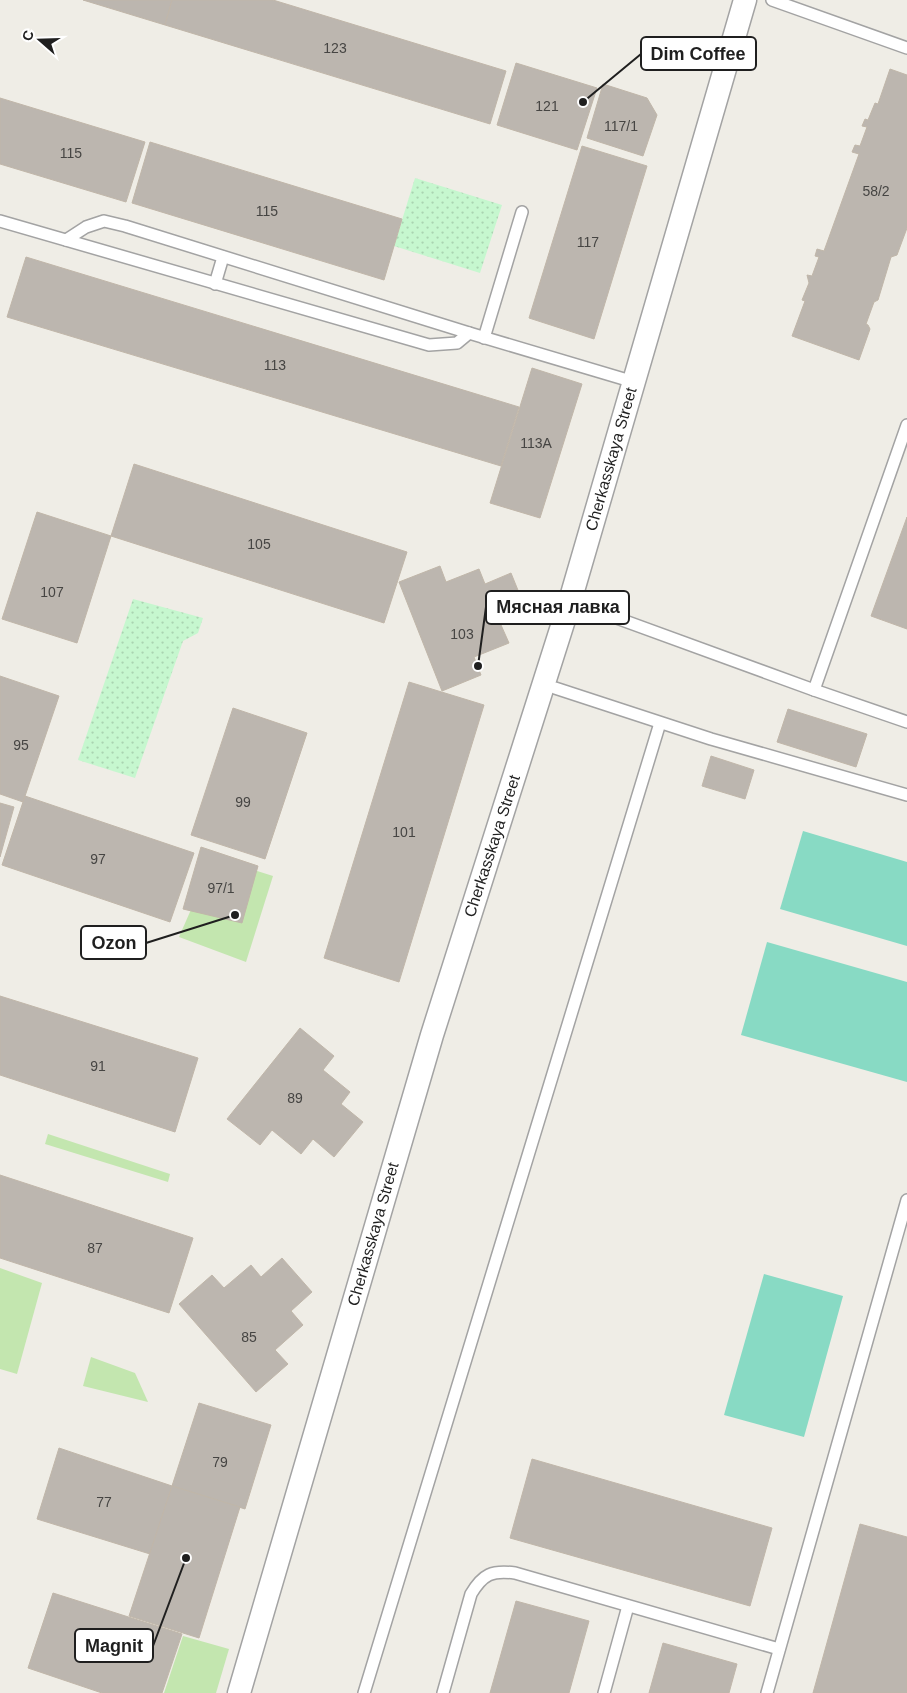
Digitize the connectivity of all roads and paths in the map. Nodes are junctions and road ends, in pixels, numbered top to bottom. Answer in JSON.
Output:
{"nodes":[{"id":1,"x":745,"y":0,"type":"edge"},
{"id":2,"x":772,"y":0,"type":"edge"},
{"id":3,"x":907,"y":48,"type":"edge"},
{"id":4,"x":522,"y":212,"type":"dead end"},
{"id":5,"x":0,"y":220,"type":"edge"},
{"id":6,"x":66,"y":240,"type":"junction"},
{"id":7,"x":223,"y":257,"type":"junction"},
{"id":8,"x":215,"y":284,"type":"junction"},
{"id":9,"x":469,"y":333,"type":"junction"},
{"id":10,"x":484,"y":338,"type":"junction"},
{"id":11,"x":634,"y":382,"type":"junction"},
{"id":12,"x":907,"y":425,"type":"edge"},
{"id":13,"x":570,"y":601,"type":"junction"},
{"id":14,"x":555,"y":688,"type":"dead end"},
{"id":15,"x":814,"y":690,"type":"junction"},
{"id":16,"x":907,"y":722,"type":"edge"},
{"id":17,"x":660,"y":723,"type":"junction"},
{"id":18,"x":907,"y":795,"type":"edge"},
{"id":19,"x":907,"y":1200,"type":"edge"},
{"id":20,"x":628,"y":1606,"type":"junction"},
{"id":21,"x":779,"y":1649,"type":"junction"},
{"id":22,"x":239,"y":1693,"type":"edge"},
{"id":23,"x":364,"y":1693,"type":"edge"},
{"id":24,"x":443,"y":1693,"type":"edge"},
{"id":25,"x":604,"y":1693,"type":"edge"},
{"id":26,"x":767,"y":1693,"type":"edge"}],
"edges":[{"from":1,"to":11,"type":"street","name":"Cherkasskaya Street"},
{"from":2,"to":3,"type":"lane"},
{"from":4,"to":10,"type":"lane"},
{"from":5,"to":6,"type":"lane"},
{"from":6,"to":7,"type":"lane"},
{"from":6,"to":8,"type":"lane"},
{"from":7,"to":8,"type":"lane"},
{"from":7,"to":9,"type":"lane"},
{"from":8,"to":9,"type":"lane"},
{"from":9,"to":10,"type":"lane"},
{"from":10,"to":11,"type":"lane"},
{"from":11,"to":13,"type":"street","name":"Cherkasskaya Street"},
{"from":12,"to":15,"type":"lane"},
{"from":13,"to":15,"type":"lane"},
{"from":13,"to":22,"type":"street","name":"Cherkasskaya Street"},
{"from":14,"to":17,"type":"lane"},
{"from":15,"to":16,"type":"lane"},
{"from":17,"to":18,"type":"lane"},
{"from":17,"to":23,"type":"lane"},
{"from":19,"to":21,"type":"lane"},
{"from":20,"to":21,"type":"lane"},
{"from":20,"to":24,"type":"lane"},
{"from":20,"to":25,"type":"lane"},
{"from":21,"to":26,"type":"lane"}]}
